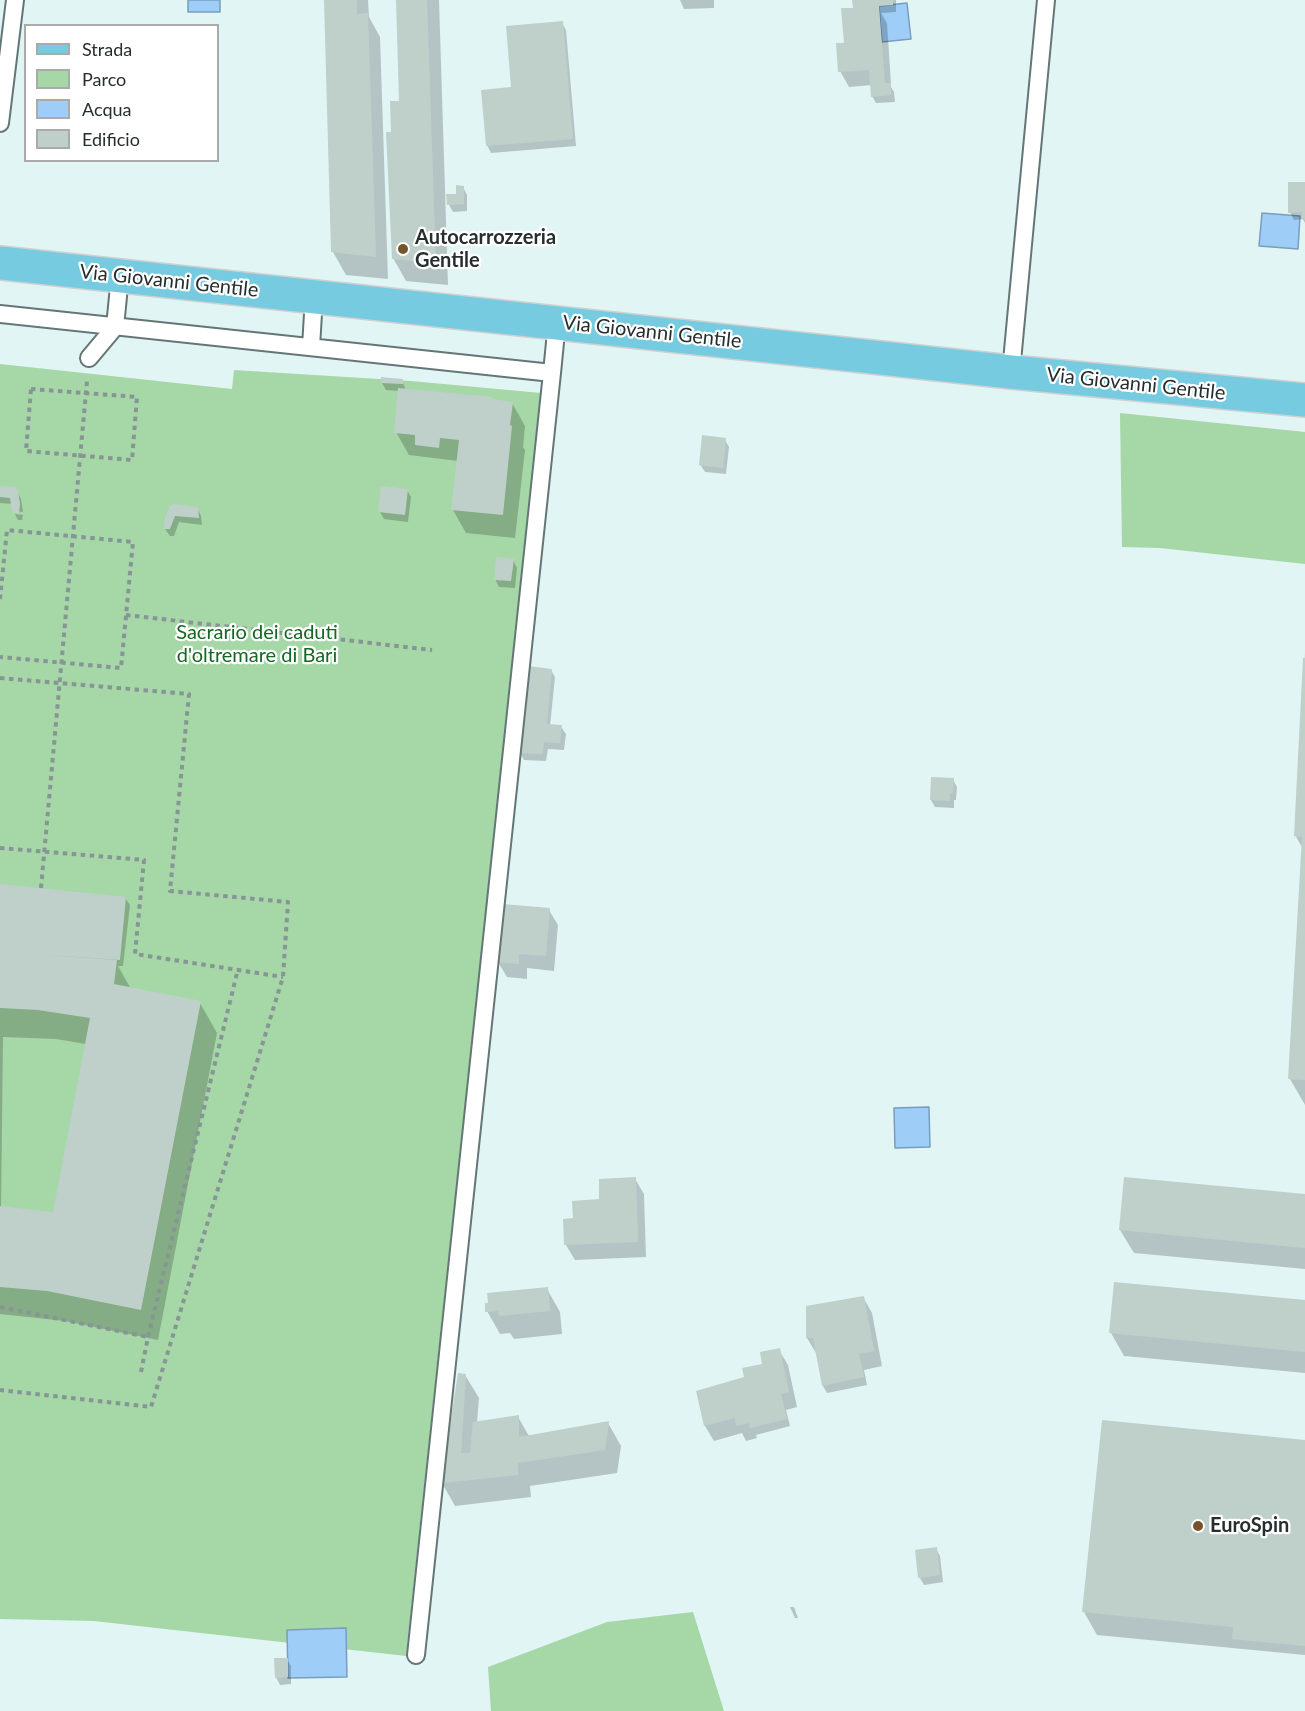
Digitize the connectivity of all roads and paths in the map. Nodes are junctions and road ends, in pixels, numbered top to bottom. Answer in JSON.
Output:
{"nodes":[{"id":1,"x":15,"y":0,"type":"edge"},
{"id":2,"x":1046,"y":0,"type":"edge"},
{"id":3,"x":0,"y":123,"type":"edge"},
{"id":4,"x":0,"y":263,"type":"edge"},
{"id":5,"x":120,"y":276,"type":"junction"},
{"id":6,"x":314,"y":297,"type":"junction"},
{"id":7,"x":0,"y":314,"type":"edge"},
{"id":8,"x":557,"y":322,"type":"junction"},
{"id":9,"x":115,"y":327,"type":"junction"},
{"id":10,"x":311,"y":347,"type":"junction"},
{"id":11,"x":89,"y":358,"type":"joint"},
{"id":12,"x":1011,"y":372,"type":"junction"},
{"id":13,"x":552,"y":373,"type":"junction"},
{"id":14,"x":86,"y":393,"type":"junction"},
{"id":15,"x":1305,"y":400,"type":"edge"},
{"id":16,"x":81,"y":456,"type":"junction"},
{"id":17,"x":73,"y":536,"type":"junction"},
{"id":18,"x":0,"y":599,"type":"edge"},
{"id":19,"x":126,"y":615,"type":"junction"},
{"id":20,"x":432,"y":650,"type":"dead end"},
{"id":21,"x":0,"y":657,"type":"edge"},
{"id":22,"x":61,"y":662,"type":"junction"},
{"id":23,"x":0,"y":678,"type":"edge"},
{"id":24,"x":59,"y":683,"type":"junction"},
{"id":25,"x":0,"y":848,"type":"edge"},
{"id":26,"x":44,"y":851,"type":"junction"},
{"id":27,"x":41,"y":888,"type":"dead end"},
{"id":28,"x":238,"y":969,"type":"junction"},
{"id":29,"x":283,"y":977,"type":"junction"},
{"id":30,"x":0,"y":1307,"type":"edge"},
{"id":31,"x":148,"y":1337,"type":"junction"},
{"id":32,"x":141,"y":1372,"type":"dead end"},
{"id":33,"x":0,"y":1390,"type":"edge"},
{"id":34,"x":416,"y":1655,"type":"dead end"}],
"edges":[{"from":1,"to":3,"type":"lane"},
{"from":2,"to":12,"type":"lane"},
{"from":4,"to":5,"type":"main road","name":"Via Giovanni Gentile"},
{"from":5,"to":6,"type":"main road","name":"Via Giovanni Gentile"},
{"from":5,"to":9,"type":"lane"},
{"from":6,"to":8,"type":"main road","name":"Via Giovanni Gentile"},
{"from":6,"to":10,"type":"lane"},
{"from":7,"to":9,"type":"lane"},
{"from":8,"to":12,"type":"main road","name":"Via Giovanni Gentile"},
{"from":8,"to":13,"type":"lane"},
{"from":9,"to":10,"type":"lane"},
{"from":9,"to":11,"type":"lane"},
{"from":10,"to":13,"type":"lane"},
{"from":11,"to":14,"type":"path"},
{"from":12,"to":15,"type":"main road","name":"Via Giovanni Gentile"},
{"from":13,"to":34,"type":"lane"},
{"from":14,"to":16,"type":"path"},
{"from":14,"to":16,"type":"path"},
{"from":14,"to":16,"type":"path"},
{"from":16,"to":17,"type":"path"},
{"from":17,"to":18,"type":"path"},
{"from":17,"to":19,"type":"path"},
{"from":17,"to":22,"type":"path"},
{"from":19,"to":20,"type":"path"},
{"from":19,"to":22,"type":"path"},
{"from":21,"to":22,"type":"path"},
{"from":22,"to":24,"type":"path"},
{"from":23,"to":24,"type":"path"},
{"from":24,"to":26,"type":"path"},
{"from":24,"to":29,"type":"path"},
{"from":25,"to":26,"type":"path"},
{"from":26,"to":27,"type":"path"},
{"from":26,"to":28,"type":"path"},
{"from":28,"to":29,"type":"path"},
{"from":28,"to":31,"type":"path"},
{"from":29,"to":33,"type":"path"},
{"from":30,"to":31,"type":"path"},
{"from":31,"to":32,"type":"path"}]}
